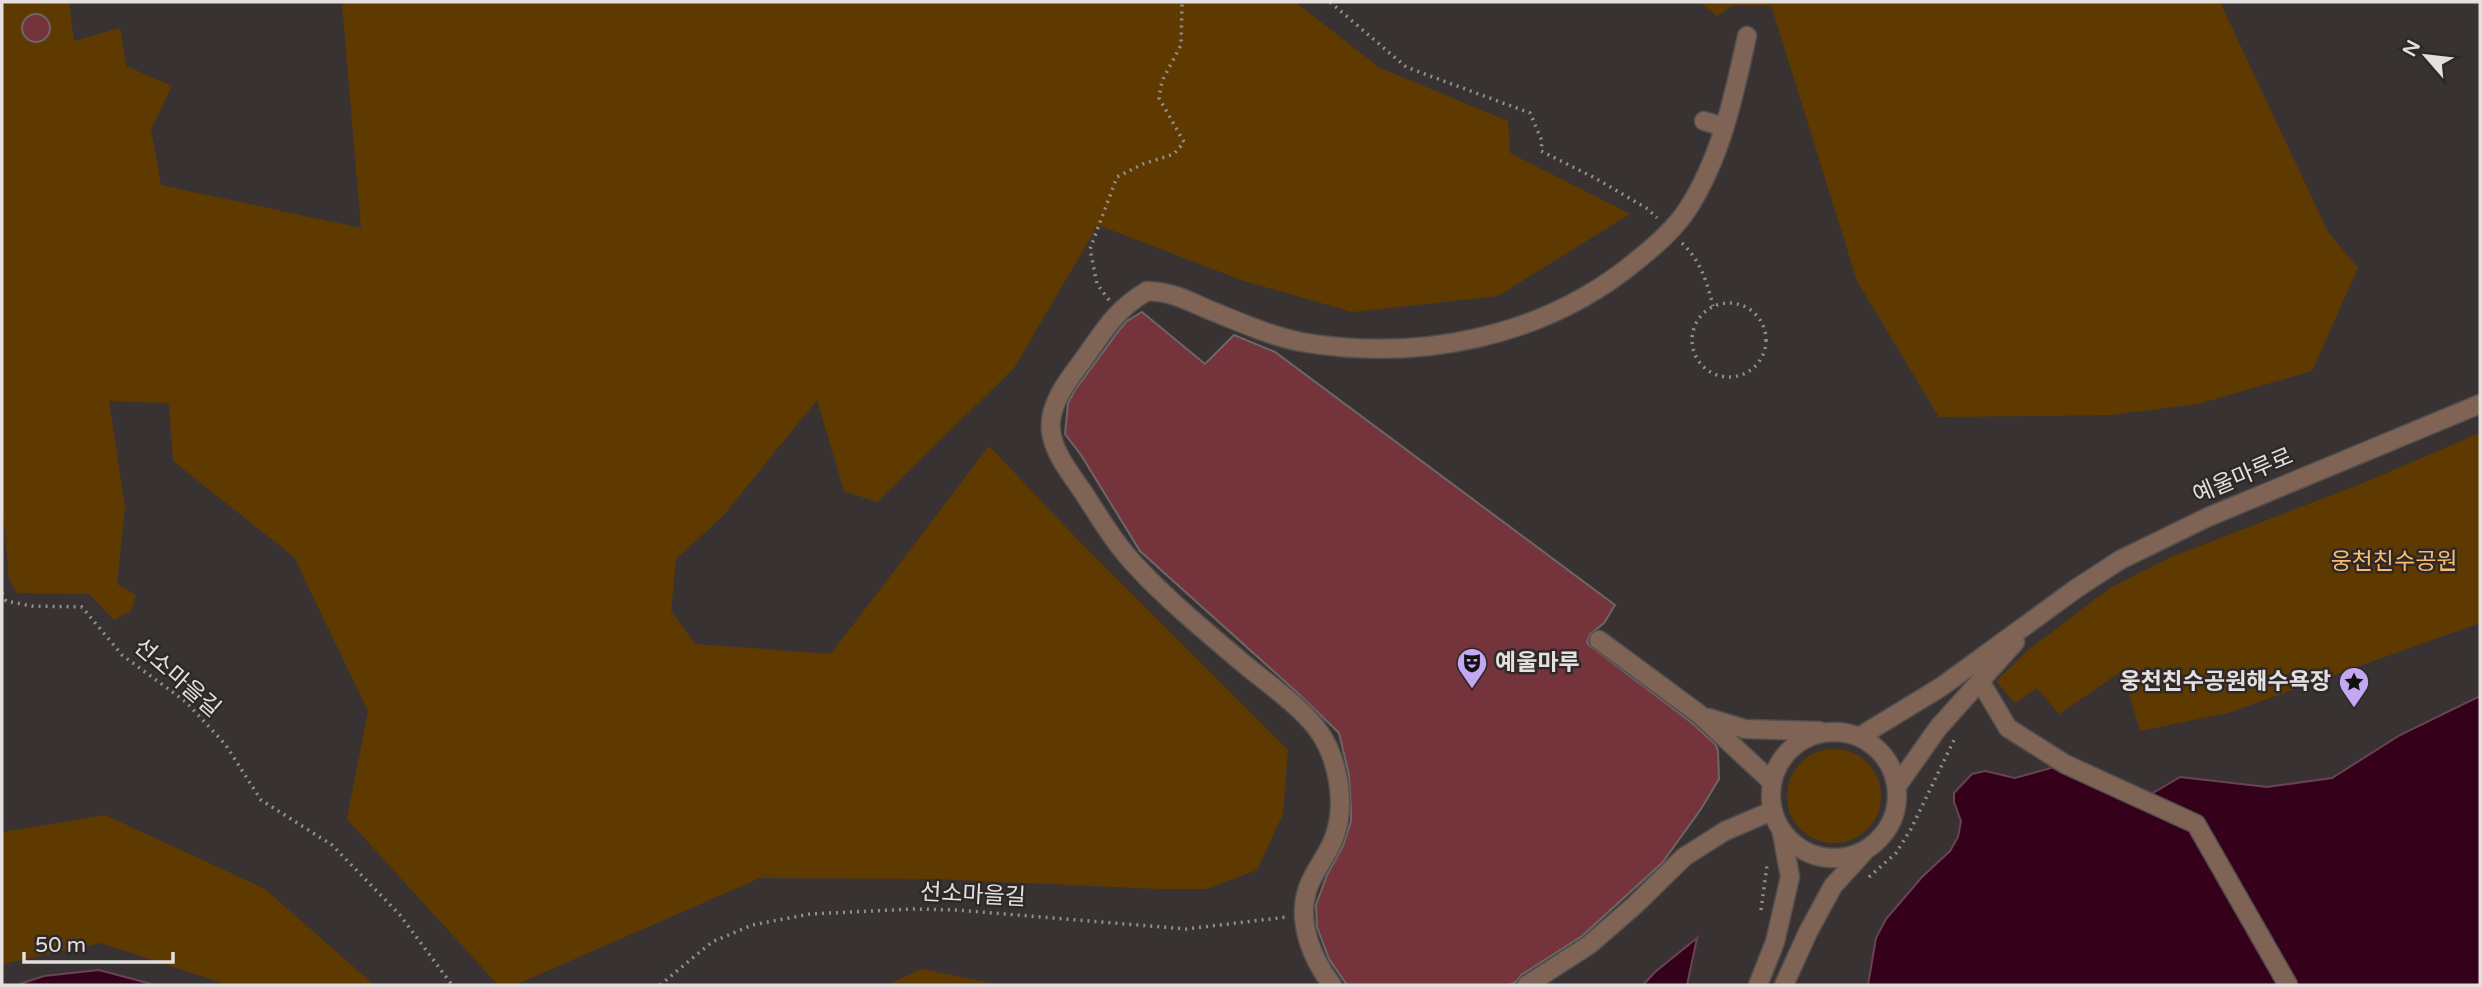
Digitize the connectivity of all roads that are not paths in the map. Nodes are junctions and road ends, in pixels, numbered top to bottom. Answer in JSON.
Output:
{"nodes":[{"id":1,"x":1747,"y":36,"type":"dead end"},
{"id":2,"x":1704,"y":121,"type":"dead end"},
{"id":3,"x":1724,"y":127,"type":"junction"},
{"id":4,"x":2480,"y":404,"type":"edge"},
{"id":5,"x":2038,"y":616,"type":"junction"},
{"id":6,"x":1599,"y":639,"type":"dead end"},
{"id":7,"x":1980,"y":681,"type":"junction"},
{"id":8,"x":1699,"y":714,"type":"junction"},
{"id":9,"x":1829,"y":732,"type":"junction"},
{"id":10,"x":1859,"y":737,"type":"junction"},
{"id":11,"x":1772,"y":782,"type":"junction"},
{"id":12,"x":1896,"y":786,"type":"junction"},
{"id":13,"x":1772,"y":811,"type":"junction"},
{"id":14,"x":1782,"y":833,"type":"junction"},
{"id":15,"x":1865,"y":851,"type":"junction"},
{"id":16,"x":1332,"y":985,"type":"edge"},
{"id":17,"x":1527,"y":985,"type":"edge"},
{"id":18,"x":1758,"y":985,"type":"edge"},
{"id":19,"x":1784,"y":985,"type":"edge"},
{"id":20,"x":2288,"y":985,"type":"edge"}],
"edges":[{"from":1,"to":3,"type":"street"},
{"from":2,"to":3,"type":"street"},
{"from":3,"to":16,"type":"street"},
{"from":4,"to":5,"type":"street","name":"예울마루로"},
{"from":5,"to":7,"type":"street"},
{"from":5,"to":10,"type":"street"},
{"from":6,"to":8,"type":"street"},
{"from":7,"to":12,"type":"street"},
{"from":7,"to":20,"type":"street"},
{"from":8,"to":9,"type":"street"},
{"from":8,"to":11,"type":"street"},
{"from":9,"to":10,"type":"street"},
{"from":9,"to":11,"type":"street"},
{"from":10,"to":12,"type":"street"},
{"from":11,"to":13,"type":"street"},
{"from":12,"to":15,"type":"street"},
{"from":13,"to":14,"type":"street"},
{"from":13,"to":17,"type":"street"},
{"from":14,"to":15,"type":"street"},
{"from":14,"to":18,"type":"street"},
{"from":15,"to":19,"type":"street"}]}
